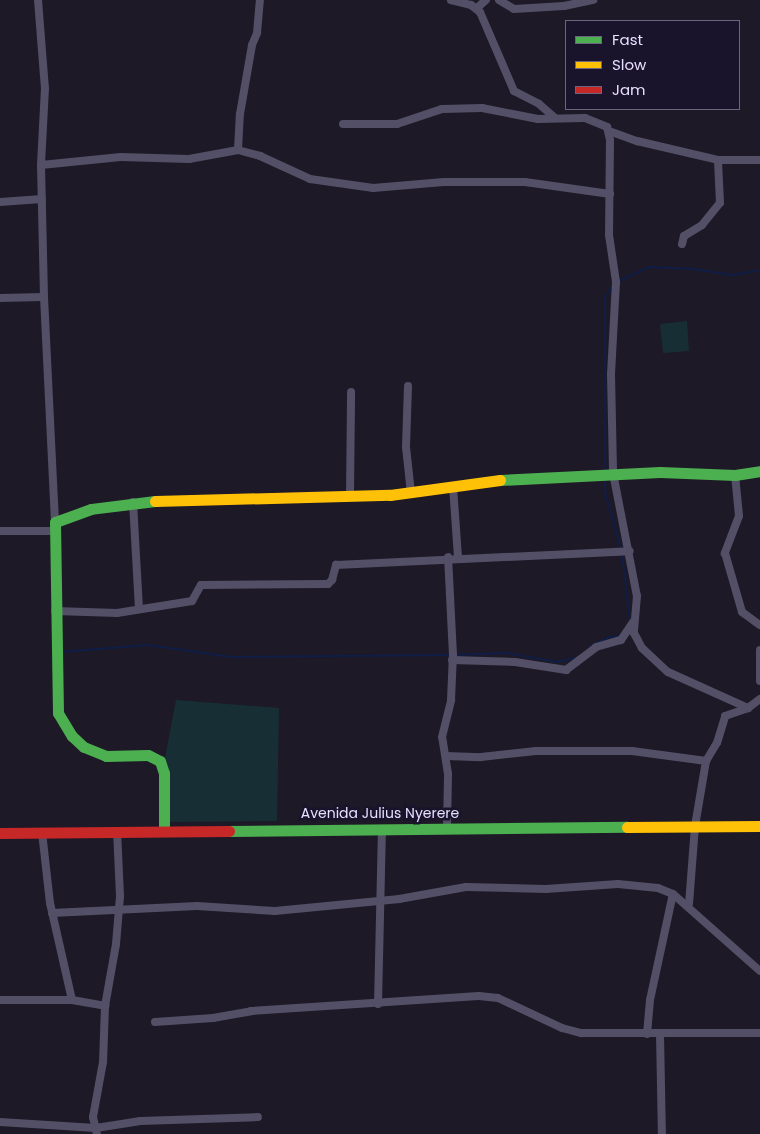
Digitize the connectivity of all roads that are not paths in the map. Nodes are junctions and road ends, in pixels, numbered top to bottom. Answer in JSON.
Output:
{"nodes":[{"id":1,"x":38,"y":0,"type":"edge"},
{"id":2,"x":260,"y":0,"type":"edge"},
{"id":3,"x":451,"y":0,"type":"edge"},
{"id":4,"x":486,"y":0,"type":"edge"},
{"id":5,"x":499,"y":0,"type":"edge"},
{"id":6,"x":593,"y":0,"type":"edge"},
{"id":7,"x":477,"y":8,"type":"junction"},
{"id":8,"x":555,"y":118,"type":"junction"},
{"id":9,"x":343,"y":124,"type":"dead end"},
{"id":10,"x":609,"y":130,"type":"junction"},
{"id":11,"x":238,"y":150,"type":"junction"},
{"id":12,"x":718,"y":160,"type":"junction"},
{"id":13,"x":760,"y":160,"type":"edge"},
{"id":14,"x":41,"y":165,"type":"junction"},
{"id":15,"x":610,"y":194,"type":"junction"},
{"id":16,"x":42,"y":199,"type":"junction"},
{"id":17,"x":0,"y":202,"type":"edge"},
{"id":18,"x":682,"y":244,"type":"dead end"},
{"id":19,"x":44,"y":297,"type":"junction"},
{"id":20,"x":0,"y":298,"type":"edge"},
{"id":21,"x":408,"y":386,"type":"dead end"},
{"id":22,"x":351,"y":392,"type":"dead end"},
{"id":23,"x":760,"y":471,"type":"edge"},
{"id":24,"x":613,"y":473,"type":"junction"},
{"id":25,"x":735,"y":475,"type":"junction"},
{"id":26,"x":453,"y":486,"type":"junction"},
{"id":27,"x":411,"y":493,"type":"junction"},
{"id":28,"x":350,"y":496,"type":"junction"},
{"id":29,"x":133,"y":502,"type":"junction"},
{"id":30,"x":55,"y":526,"type":"junction"},
{"id":31,"x":0,"y":531,"type":"edge"},
{"id":32,"x":630,"y":551,"type":"junction"},
{"id":33,"x":448,"y":557,"type":"junction"},
{"id":34,"x":458,"y":557,"type":"junction"},
{"id":35,"x":139,"y":609,"type":"junction"},
{"id":36,"x":56,"y":611,"type":"junction"},
{"id":37,"x":637,"y":614,"type":"junction"},
{"id":38,"x":760,"y":625,"type":"edge"},
{"id":39,"x":760,"y":650,"type":"edge"},
{"id":40,"x":452,"y":660,"type":"junction"},
{"id":41,"x":760,"y":682,"type":"edge"},
{"id":42,"x":760,"y":698,"type":"edge"},
{"id":43,"x":748,"y":708,"type":"junction"},
{"id":44,"x":446,"y":756,"type":"junction"},
{"id":45,"x":706,"y":761,"type":"junction"},
{"id":46,"x":695,"y":826,"type":"junction"},
{"id":47,"x":760,"y":826,"type":"edge"},
{"id":48,"x":446,"y":828,"type":"junction"},
{"id":49,"x":382,"y":829,"type":"junction"},
{"id":50,"x":164,"y":830,"type":"junction"},
{"id":51,"x":117,"y":831,"type":"junction"},
{"id":52,"x":42,"y":832,"type":"junction"},
{"id":53,"x":0,"y":833,"type":"edge"},
{"id":54,"x":673,"y":894,"type":"junction"},
{"id":55,"x":382,"y":900,"type":"junction"},
{"id":56,"x":689,"y":904,"type":"junction"},
{"id":57,"x":119,"y":910,"type":"junction"},
{"id":58,"x":52,"y":913,"type":"junction"},
{"id":59,"x":760,"y":970,"type":"edge"},
{"id":60,"x":0,"y":1000,"type":"edge"},
{"id":61,"x":72,"y":1000,"type":"junction"},
{"id":62,"x":378,"y":1004,"type":"junction"},
{"id":63,"x":105,"y":1006,"type":"junction"},
{"id":64,"x":155,"y":1022,"type":"dead end"},
{"id":65,"x":760,"y":1033,"type":"edge"},
{"id":66,"x":647,"y":1034,"type":"junction"},
{"id":67,"x":660,"y":1034,"type":"junction"},
{"id":68,"x":258,"y":1118,"type":"dead end"},
{"id":69,"x":0,"y":1122,"type":"edge"},
{"id":70,"x":97,"y":1131,"type":"edge"},
{"id":71,"x":662,"y":1134,"type":"edge"}],
"edges":[{"from":1,"to":14,"type":"street"},
{"from":2,"to":11,"type":"street"},
{"from":3,"to":7,"type":"street"},
{"from":4,"to":7,"type":"street"},
{"from":5,"to":6,"type":"street"},
{"from":7,"to":8,"type":"street"},
{"from":8,"to":9,"type":"street"},
{"from":8,"to":10,"type":"street"},
{"from":10,"to":12,"type":"street"},
{"from":10,"to":15,"type":"street"},
{"from":11,"to":14,"type":"street"},
{"from":11,"to":15,"type":"street"},
{"from":12,"to":13,"type":"street"},
{"from":12,"to":18,"type":"street"},
{"from":14,"to":16,"type":"street"},
{"from":15,"to":24,"type":"street"},
{"from":16,"to":17,"type":"street"},
{"from":16,"to":19,"type":"street"},
{"from":19,"to":20,"type":"street"},
{"from":19,"to":30,"type":"street"},
{"from":21,"to":27,"type":"street"},
{"from":22,"to":28,"type":"street"},
{"from":23,"to":25,"type":"street"},
{"from":24,"to":25,"type":"street"},
{"from":24,"to":26,"type":"street"},
{"from":24,"to":32,"type":"street"},
{"from":25,"to":38,"type":"street"},
{"from":26,"to":27,"type":"street"},
{"from":26,"to":34,"type":"street"},
{"from":27,"to":28,"type":"street"},
{"from":28,"to":29,"type":"street"},
{"from":29,"to":30,"type":"street"},
{"from":29,"to":35,"type":"street"},
{"from":30,"to":31,"type":"street"},
{"from":30,"to":36,"type":"street"},
{"from":32,"to":34,"type":"street"},
{"from":32,"to":37,"type":"street"},
{"from":33,"to":34,"type":"street"},
{"from":33,"to":35,"type":"street"},
{"from":33,"to":40,"type":"street"},
{"from":35,"to":36,"type":"street"},
{"from":36,"to":50,"type":"street"},
{"from":37,"to":40,"type":"street"},
{"from":37,"to":43,"type":"street"},
{"from":39,"to":41,"type":"street"},
{"from":40,"to":44,"type":"street"},
{"from":42,"to":43,"type":"street"},
{"from":43,"to":45,"type":"street"},
{"from":44,"to":45,"type":"street"},
{"from":44,"to":48,"type":"street"},
{"from":45,"to":46,"type":"street"},
{"from":46,"to":47,"type":"street","name":"Avenida Julius Nyerere"},
{"from":46,"to":48,"type":"street","name":"Avenida Julius Nyerere"},
{"from":46,"to":56,"type":"street"},
{"from":48,"to":49,"type":"street","name":"Avenida Julius Nyerere"},
{"from":49,"to":50,"type":"street","name":"Avenida Julius Nyerere"},
{"from":49,"to":55,"type":"street"},
{"from":50,"to":51,"type":"street","name":"Avenida Julius Nyerere"},
{"from":51,"to":52,"type":"street","name":"Avenida Julius Nyerere"},
{"from":51,"to":57,"type":"street"},
{"from":52,"to":53,"type":"street","name":"Avenida Julius Nyerere"},
{"from":52,"to":58,"type":"street"},
{"from":54,"to":55,"type":"street"},
{"from":54,"to":56,"type":"street"},
{"from":54,"to":66,"type":"street"},
{"from":55,"to":57,"type":"street"},
{"from":55,"to":62,"type":"street"},
{"from":56,"to":59,"type":"street"},
{"from":57,"to":58,"type":"street"},
{"from":57,"to":63,"type":"street"},
{"from":58,"to":61,"type":"street"},
{"from":60,"to":61,"type":"street"},
{"from":61,"to":63,"type":"street"},
{"from":62,"to":64,"type":"street"},
{"from":62,"to":66,"type":"street"},
{"from":63,"to":70,"type":"street"},
{"from":65,"to":67,"type":"street"},
{"from":66,"to":67,"type":"street"},
{"from":67,"to":71,"type":"street"},
{"from":68,"to":70,"type":"street"},
{"from":69,"to":70,"type":"street"}]}
